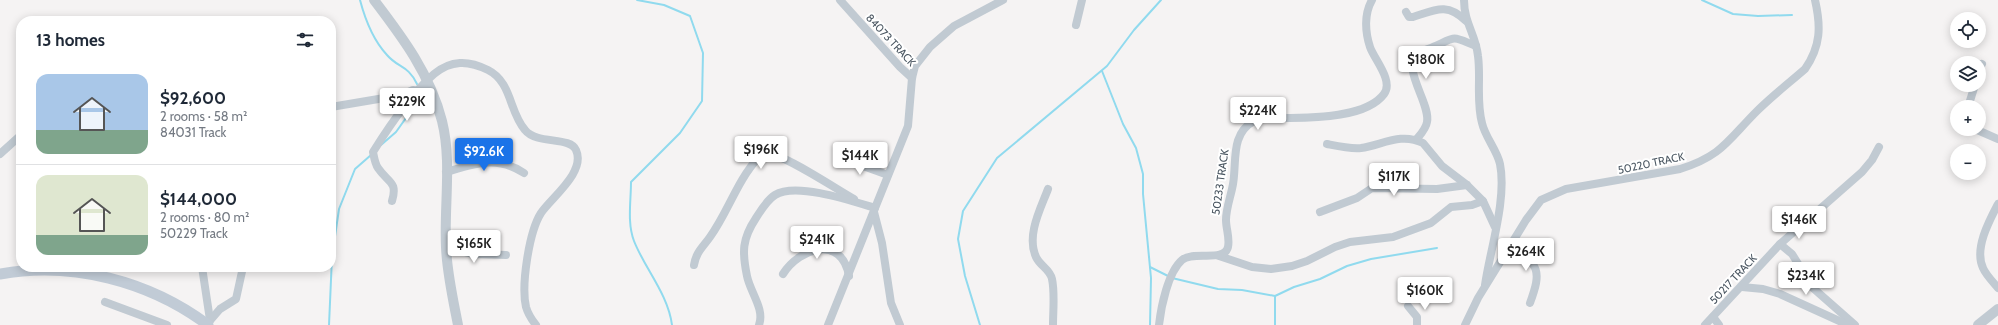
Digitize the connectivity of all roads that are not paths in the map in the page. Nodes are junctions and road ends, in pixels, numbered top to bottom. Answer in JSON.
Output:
{"nodes":[{"id":1,"x":374,"y":0,"type":"edge"},
{"id":2,"x":840,"y":0,"type":"edge"},
{"id":3,"x":1003,"y":0,"type":"edge"},
{"id":4,"x":1082,"y":0,"type":"edge"},
{"id":5,"x":1372,"y":0,"type":"edge"},
{"id":6,"x":1464,"y":0,"type":"edge"},
{"id":7,"x":1815,"y":0,"type":"edge"},
{"id":8,"x":1406,"y":12,"type":"dead end"},
{"id":9,"x":1466,"y":21,"type":"junction"},
{"id":10,"x":1076,"y":25,"type":"dead end"},
{"id":11,"x":1476,"y":46,"type":"junction"},
{"id":12,"x":912,"y":78,"type":"junction"},
{"id":13,"x":427,"y":81,"type":"junction"},
{"id":14,"x":418,"y":91,"type":"junction"},
{"id":15,"x":336,"y":106,"type":"edge"},
{"id":16,"x":1986,"y":134,"type":"edge"},
{"id":17,"x":1998,"y":139,"type":"edge"},
{"id":18,"x":16,"y":140,"type":"edge"},
{"id":19,"x":1416,"y":140,"type":"junction"},
{"id":20,"x":1327,"y":144,"type":"dead end"},
{"id":21,"x":1879,"y":147,"type":"dead end"},
{"id":22,"x":846,"y":152,"type":"dead end"},
{"id":23,"x":0,"y":154,"type":"edge"},
{"id":24,"x":446,"y":172,"type":"junction"},
{"id":25,"x":524,"y":173,"type":"dead end"},
{"id":26,"x":888,"y":175,"type":"junction"},
{"id":27,"x":1467,"y":185,"type":"junction"},
{"id":28,"x":1048,"y":189,"type":"dead end"},
{"id":29,"x":392,"y":201,"type":"dead end"},
{"id":30,"x":1483,"y":201,"type":"junction"},
{"id":31,"x":1998,"y":204,"type":"edge"},
{"id":32,"x":864,"y":205,"type":"junction"},
{"id":33,"x":875,"y":210,"type":"junction"},
{"id":34,"x":1320,"y":212,"type":"dead end"},
{"id":35,"x":1496,"y":227,"type":"junction"},
{"id":36,"x":1780,"y":244,"type":"junction"},
{"id":37,"x":1512,"y":245,"type":"junction"},
{"id":38,"x":446,"y":248,"type":"junction"},
{"id":39,"x":506,"y":256,"type":"dead end"},
{"id":40,"x":1219,"y":256,"type":"junction"},
{"id":41,"x":694,"y":265,"type":"dead end"},
{"id":42,"x":22,"y":272,"type":"edge"},
{"id":43,"x":78,"y":272,"type":"edge"},
{"id":44,"x":203,"y":272,"type":"edge"},
{"id":45,"x":242,"y":272,"type":"edge"},
{"id":46,"x":0,"y":274,"type":"edge"},
{"id":47,"x":783,"y":274,"type":"dead end"},
{"id":48,"x":849,"y":276,"type":"junction"},
{"id":49,"x":1742,"y":287,"type":"junction"},
{"id":50,"x":1485,"y":288,"type":"junction"},
{"id":51,"x":1998,"y":288,"type":"edge"},
{"id":52,"x":105,"y":302,"type":"dead end"},
{"id":53,"x":1530,"y":303,"type":"dead end"},
{"id":54,"x":1408,"y":306,"type":"dead end"},
{"id":55,"x":1998,"y":309,"type":"edge"},
{"id":56,"x":1713,"y":317,"type":"junction"},
{"id":57,"x":208,"y":323,"type":"edge"},
{"id":58,"x":167,"y":325,"type":"edge"},
{"id":59,"x":458,"y":325,"type":"edge"},
{"id":60,"x":536,"y":325,"type":"edge"},
{"id":61,"x":759,"y":325,"type":"edge"},
{"id":62,"x":828,"y":325,"type":"edge"},
{"id":63,"x":900,"y":325,"type":"edge"},
{"id":64,"x":1053,"y":325,"type":"edge"},
{"id":65,"x":1159,"y":325,"type":"edge"},
{"id":66,"x":1417,"y":325,"type":"edge"},
{"id":67,"x":1466,"y":325,"type":"edge"},
{"id":68,"x":1705,"y":325,"type":"edge"},
{"id":69,"x":1718,"y":325,"type":"edge"},
{"id":70,"x":1845,"y":325,"type":"edge"},
{"id":71,"x":1855,"y":325,"type":"edge"},
{"id":72,"x":1978,"y":325,"type":"edge"}],
"edges":[{"from":1,"to":13,"type":"street"},
{"from":2,"to":12,"type":"street","name":"84073 TRACK"},
{"from":3,"to":12,"type":"street"},
{"from":4,"to":10,"type":"street"},
{"from":5,"to":40,"type":"street","name":"50233 TRACK"},
{"from":6,"to":9,"type":"street"},
{"from":7,"to":37,"type":"street","name":"50220 TRACK"},
{"from":8,"to":9,"type":"street"},
{"from":9,"to":11,"type":"street"},
{"from":11,"to":19,"type":"street"},
{"from":11,"to":35,"type":"street"},
{"from":12,"to":26,"type":"street"},
{"from":13,"to":14,"type":"street"},
{"from":13,"to":24,"type":"street"},
{"from":13,"to":60,"type":"street"},
{"from":14,"to":15,"type":"street"},
{"from":14,"to":29,"type":"street"},
{"from":16,"to":17,"type":"street"},
{"from":18,"to":23,"type":"street"},
{"from":19,"to":20,"type":"street"},
{"from":19,"to":27,"type":"street"},
{"from":21,"to":36,"type":"street","name":"50217 TRACK"},
{"from":22,"to":26,"type":"street"},
{"from":24,"to":25,"type":"street"},
{"from":24,"to":38,"type":"street"},
{"from":26,"to":33,"type":"street"},
{"from":27,"to":30,"type":"street"},
{"from":27,"to":34,"type":"street"},
{"from":28,"to":64,"type":"street"},
{"from":30,"to":35,"type":"street"},
{"from":30,"to":40,"type":"street"},
{"from":31,"to":51,"type":"street"},
{"from":32,"to":33,"type":"street"},
{"from":32,"to":41,"type":"street"},
{"from":32,"to":61,"type":"street"},
{"from":33,"to":48,"type":"street"},
{"from":33,"to":63,"type":"street"},
{"from":35,"to":50,"type":"street"},
{"from":36,"to":49,"type":"street","name":"50217 TRACK"},
{"from":36,"to":71,"type":"street"},
{"from":37,"to":50,"type":"street","name":"50220 TRACK"},
{"from":37,"to":53,"type":"street"},
{"from":38,"to":39,"type":"street"},
{"from":38,"to":59,"type":"street"},
{"from":40,"to":65,"type":"street"},
{"from":42,"to":46,"type":"main road"},
{"from":43,"to":57,"type":"main road"},
{"from":44,"to":57,"type":"street"},
{"from":45,"to":57,"type":"street"},
{"from":47,"to":48,"type":"street"},
{"from":48,"to":62,"type":"street"},
{"from":49,"to":56,"type":"street","name":"50217 TRACK"},
{"from":49,"to":70,"type":"street"},
{"from":50,"to":67,"type":"street","name":"50220 TRACK"},
{"from":52,"to":58,"type":"street"},
{"from":54,"to":66,"type":"street"},
{"from":55,"to":72,"type":"street"},
{"from":56,"to":68,"type":"street","name":"50217 TRACK"},
{"from":56,"to":69,"type":"street"}]}
